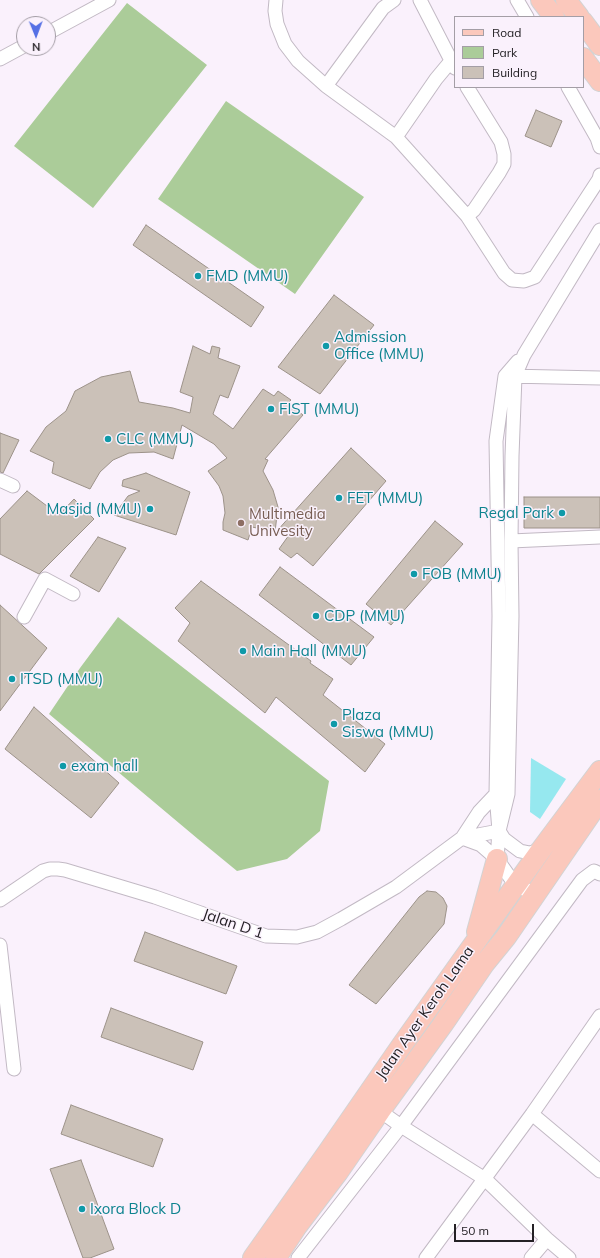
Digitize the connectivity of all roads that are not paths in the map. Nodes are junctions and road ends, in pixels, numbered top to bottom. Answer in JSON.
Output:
{"nodes":[{"id":1,"x":109,"y":0,"type":"edge"},
{"id":2,"x":276,"y":0,"type":"edge"},
{"id":3,"x":394,"y":0,"type":"edge"},
{"id":4,"x":420,"y":0,"type":"edge"},
{"id":5,"x":517,"y":0,"type":"edge"},
{"id":6,"x":541,"y":0,"type":"edge"},
{"id":7,"x":566,"y":0,"type":"edge"},
{"id":8,"x":526,"y":16,"type":"edge"},
{"id":9,"x":553,"y":16,"type":"edge"},
{"id":10,"x":578,"y":16,"type":"edge"},
{"id":11,"x":584,"y":23,"type":"edge"},
{"id":12,"x":56,"y":29,"type":"edge"},
{"id":13,"x":598,"y":41,"type":"edge"},
{"id":14,"x":16,"y":50,"type":"edge"},
{"id":15,"x":0,"y":59,"type":"edge"},
{"id":16,"x":584,"y":59,"type":"edge"},
{"id":17,"x":453,"y":64,"type":"edge"},
{"id":18,"x":600,"y":81,"type":"edge"},
{"id":19,"x":326,"y":86,"type":"junction"},
{"id":20,"x":468,"y":88,"type":"edge"},
{"id":21,"x":569,"y":88,"type":"edge"},
{"id":22,"x":396,"y":137,"type":"junction"},
{"id":23,"x":600,"y":147,"type":"edge"},
{"id":24,"x":600,"y":175,"type":"edge"},
{"id":25,"x":467,"y":216,"type":"junction"},
{"id":26,"x":600,"y":230,"type":"edge"},
{"id":27,"x":510,"y":376,"type":"junction"},
{"id":28,"x":600,"y":378,"type":"edge"},
{"id":29,"x":0,"y":480,"type":"edge"},
{"id":30,"x":13,"y":486,"type":"dead end"},
{"id":31,"x":600,"y":537,"type":"edge"},
{"id":32,"x":511,"y":540,"type":"junction"},
{"id":33,"x":73,"y":594,"type":"dead end"},
{"id":34,"x":24,"y":617,"type":"dead end"},
{"id":35,"x":600,"y":771,"type":"edge"},
{"id":36,"x":496,"y":794,"type":"junction"},
{"id":37,"x":600,"y":800,"type":"edge"},
{"id":38,"x":500,"y":831,"type":"junction"},
{"id":39,"x":462,"y":838,"type":"junction"},
{"id":40,"x":541,"y":850,"type":"junction"},
{"id":41,"x":497,"y":859,"type":"junction"},
{"id":42,"x":600,"y":874,"type":"edge"},
{"id":43,"x":516,"y":886,"type":"junction"},
{"id":44,"x":540,"y":886,"type":"junction"},
{"id":45,"x":0,"y":900,"type":"edge"},
{"id":46,"x":0,"y":945,"type":"edge"},
{"id":47,"x":473,"y":946,"type":"junction"},
{"id":48,"x":600,"y":1016,"type":"edge"},
{"id":49,"x":402,"y":1045,"type":"junction"},
{"id":50,"x":14,"y":1070,"type":"dead end"},
{"id":51,"x":380,"y":1111,"type":"junction"},
{"id":52,"x":532,"y":1114,"type":"junction"},
{"id":53,"x":401,"y":1126,"type":"junction"},
{"id":54,"x":328,"y":1152,"type":"junction"},
{"id":55,"x":600,"y":1171,"type":"edge"},
{"id":56,"x":485,"y":1179,"type":"junction"},
{"id":57,"x":546,"y":1239,"type":"junction"},
{"id":58,"x":253,"y":1258,"type":"edge"},
{"id":59,"x":276,"y":1258,"type":"edge"},
{"id":60,"x":298,"y":1258,"type":"edge"},
{"id":61,"x":426,"y":1258,"type":"edge"},
{"id":62,"x":531,"y":1258,"type":"edge"},
{"id":63,"x":569,"y":1258,"type":"edge"}],
"edges":[{"from":1,"to":12,"type":"street"},
{"from":2,"to":19,"type":"street"},
{"from":3,"to":19,"type":"street"},
{"from":4,"to":17,"type":"street"},
{"from":5,"to":8,"type":"street"},
{"from":6,"to":9,"type":"main road"},
{"from":7,"to":10,"type":"main road"},
{"from":11,"to":13,"type":"main road"},
{"from":14,"to":15,"type":"street"},
{"from":16,"to":18,"type":"main road"},
{"from":17,"to":22,"type":"street"},
{"from":19,"to":22,"type":"street"},
{"from":20,"to":25,"type":"street"},
{"from":21,"to":23,"type":"street"},
{"from":22,"to":25,"type":"street"},
{"from":24,"to":25,"type":"street"},
{"from":26,"to":27,"type":"street"},
{"from":27,"to":28,"type":"street"},
{"from":27,"to":32,"type":"street"},
{"from":27,"to":36,"type":"street"},
{"from":29,"to":30,"type":"street"},
{"from":31,"to":32,"type":"street"},
{"from":32,"to":38,"type":"street"},
{"from":33,"to":34,"type":"street"},
{"from":35,"to":40,"type":"main road","name":"Jalan Ayer Keroh Lama"},
{"from":36,"to":38,"type":"street"},
{"from":36,"to":39,"type":"street"},
{"from":37,"to":44,"type":"main road","name":"Jalan Ayer Keroh Lama"},
{"from":38,"to":39,"type":"street","name":"Jalan D 1"},
{"from":38,"to":40,"type":"street"},
{"from":38,"to":41,"type":"street"},
{"from":39,"to":41,"type":"street"},
{"from":39,"to":45,"type":"street","name":"Jalan D 1"},
{"from":40,"to":43,"type":"main road","name":"Jalan Ayer Keroh Lama"},
{"from":41,"to":43,"type":"street"},
{"from":41,"to":47,"type":"main road"},
{"from":42,"to":53,"type":"street"},
{"from":43,"to":44,"type":"street"},
{"from":43,"to":47,"type":"main road","name":"Jalan Ayer Keroh Lama"},
{"from":44,"to":51,"type":"main road","name":"Jalan Ayer Keroh Lama"},
{"from":46,"to":50,"type":"street"},
{"from":47,"to":49,"type":"main road","name":"Jalan Ayer Keroh Lama"},
{"from":48,"to":52,"type":"street"},
{"from":49,"to":51,"type":"main road"},
{"from":49,"to":54,"type":"main road","name":"Jalan Ayer Keroh Lama"},
{"from":51,"to":53,"type":"street"},
{"from":51,"to":54,"type":"main road"},
{"from":51,"to":59,"type":"main road","name":"Jalan Ayer Keroh Lama"},
{"from":52,"to":55,"type":"street"},
{"from":52,"to":56,"type":"street"},
{"from":53,"to":56,"type":"street"},
{"from":53,"to":60,"type":"street"},
{"from":54,"to":58,"type":"main road","name":"Jalan Ayer Keroh Lama"},
{"from":56,"to":57,"type":"street"},
{"from":56,"to":61,"type":"street"},
{"from":57,"to":62,"type":"street"},
{"from":57,"to":63,"type":"street"}]}
